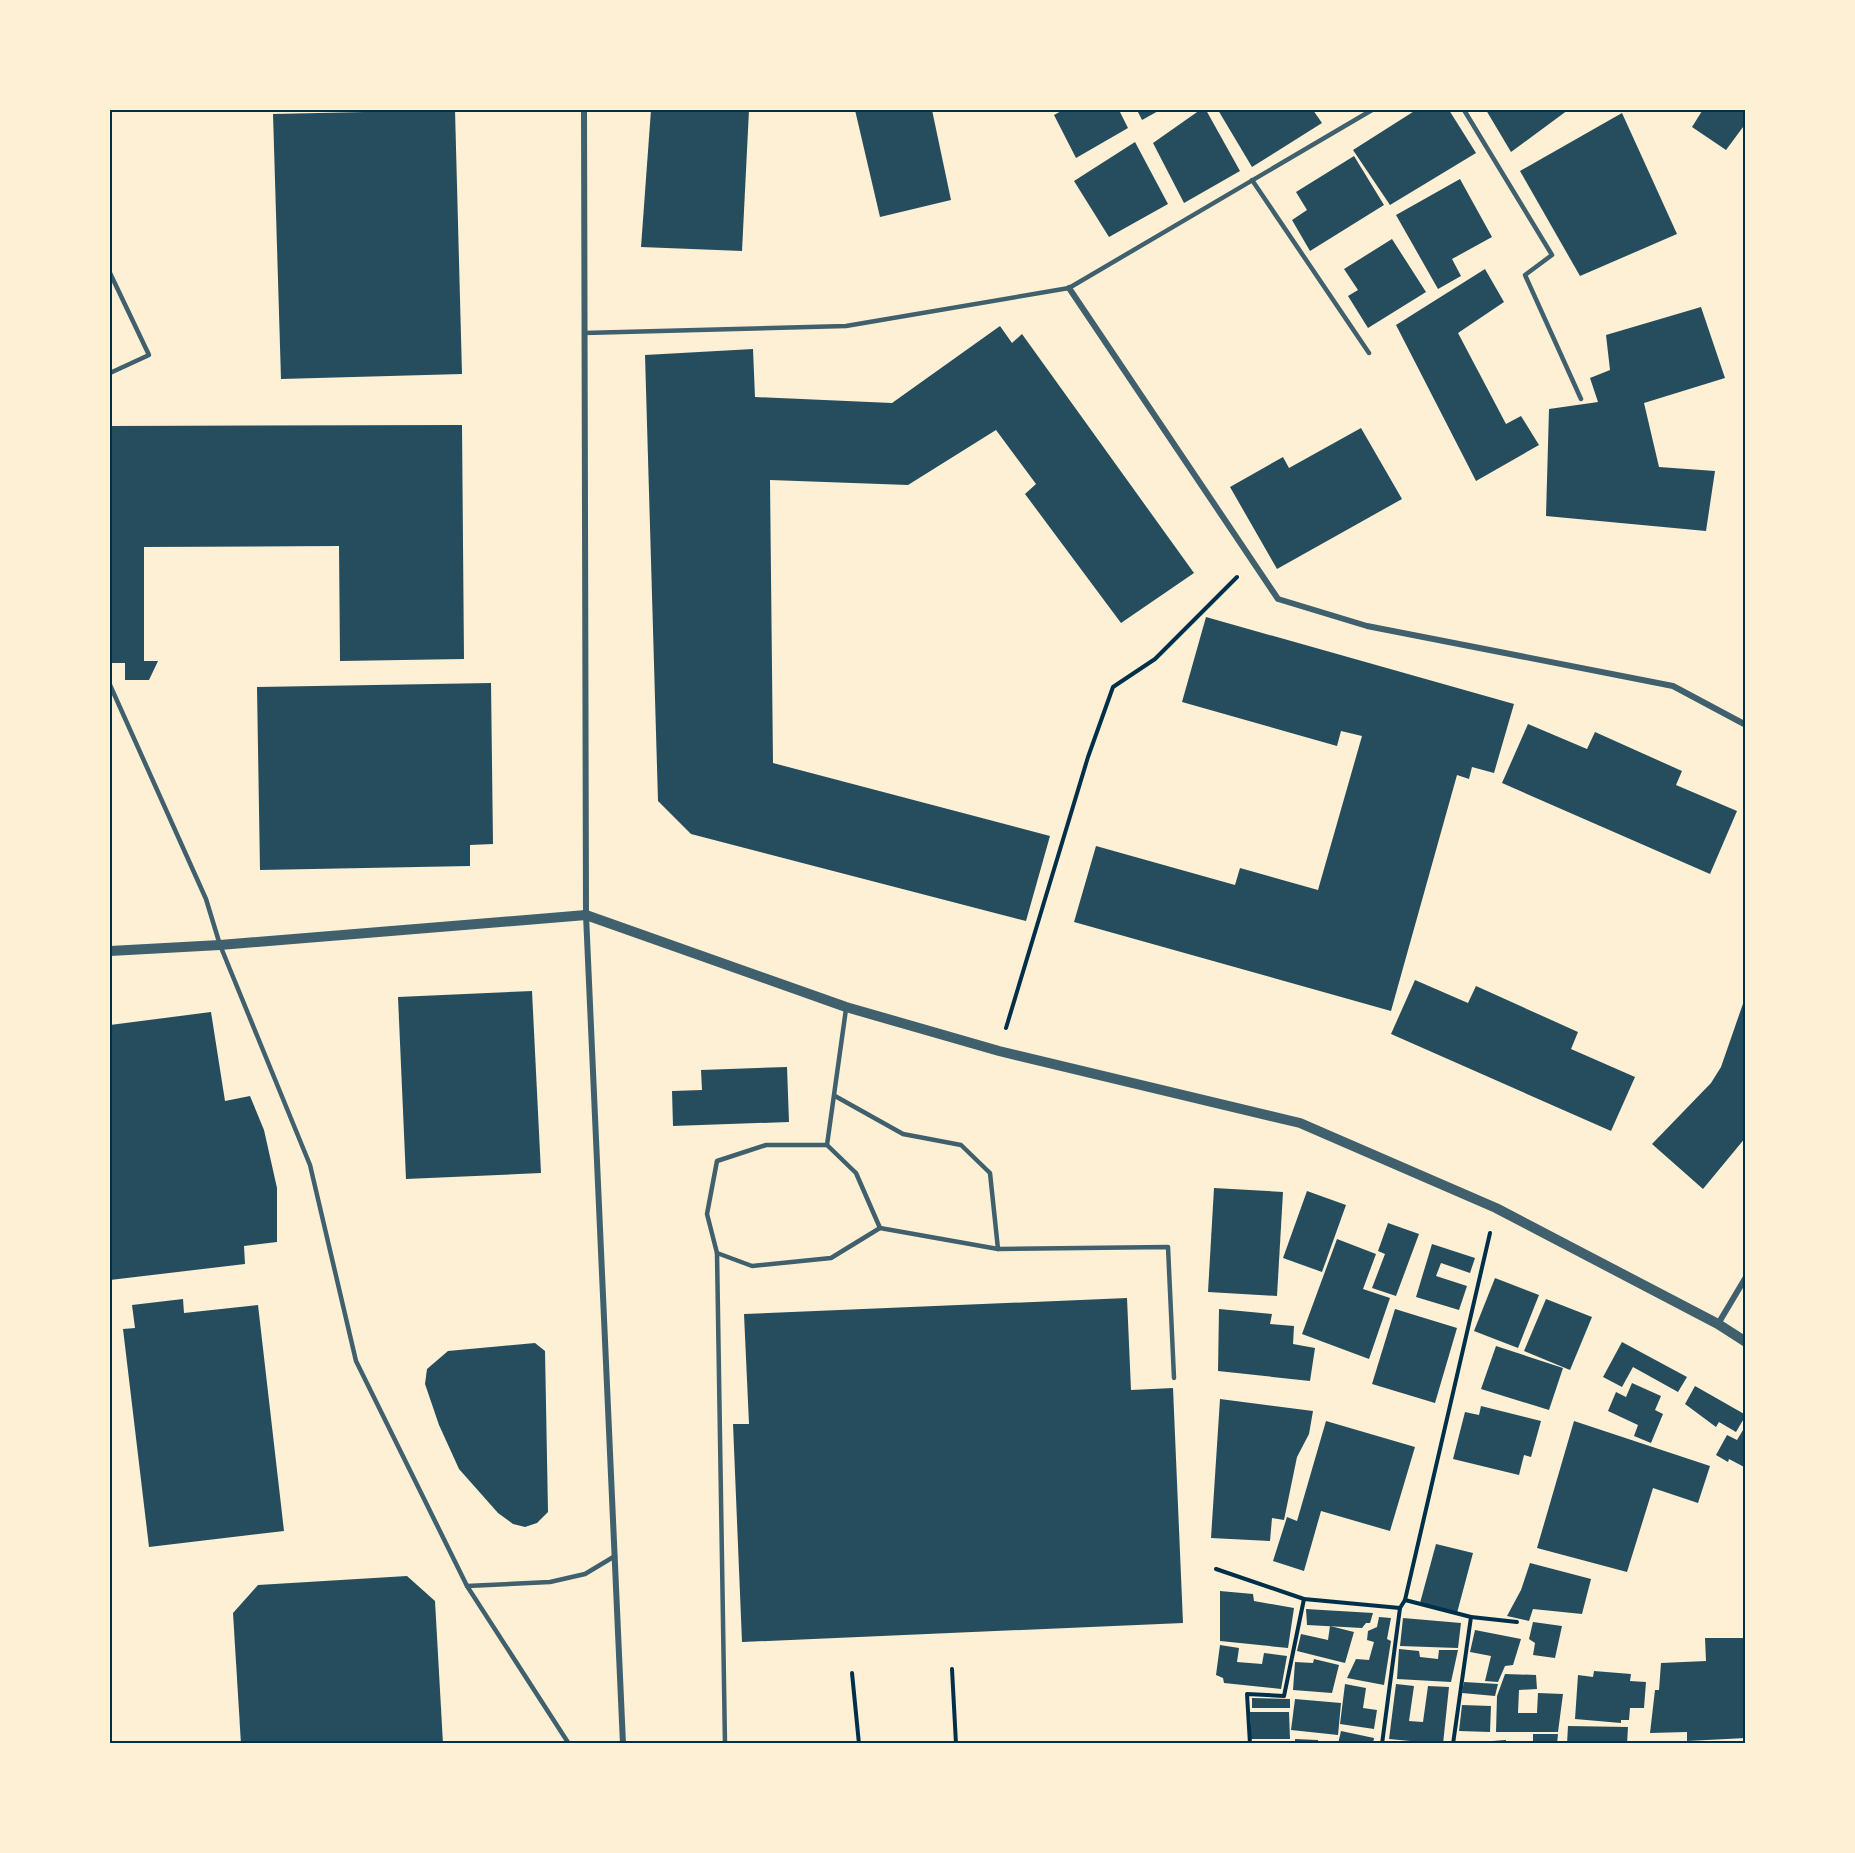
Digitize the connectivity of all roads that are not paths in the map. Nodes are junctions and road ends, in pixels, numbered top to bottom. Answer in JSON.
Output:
{"nodes":[{"id":1,"x":584,"y":110,"type":"edge"},
{"id":2,"x":1372,"y":110,"type":"edge"},
{"id":3,"x":1464,"y":110,"type":"edge"},
{"id":4,"x":1252,"y":180,"type":"junction"},
{"id":5,"x":110,"y":273,"type":"edge"},
{"id":6,"x":1069,"y":288,"type":"junction"},
{"id":7,"x":584,"y":333,"type":"junction"},
{"id":8,"x":1369,"y":353,"type":"dead end"},
{"id":9,"x":110,"y":373,"type":"edge"},
{"id":10,"x":1581,"y":399,"type":"dead end"},
{"id":11,"x":110,"y":685,"type":"edge"},
{"id":12,"x":1746,"y":725,"type":"edge"},
{"id":13,"x":586,"y":915,"type":"junction"},
{"id":14,"x":220,"y":945,"type":"junction"},
{"id":15,"x":110,"y":951,"type":"edge"},
{"id":16,"x":846,"y":1007,"type":"junction"},
{"id":17,"x":835,"y":1096,"type":"junction"},
{"id":18,"x":827,"y":1145,"type":"junction"},
{"id":19,"x":880,"y":1228,"type":"junction"},
{"id":20,"x":998,"y":1249,"type":"junction"},
{"id":21,"x":717,"y":1253,"type":"junction"},
{"id":22,"x":1746,"y":1277,"type":"edge"},
{"id":23,"x":1718,"y":1323,"type":"junction"},
{"id":24,"x":1746,"y":1342,"type":"edge"},
{"id":25,"x":1174,"y":1378,"type":"dead end"},
{"id":26,"x":615,"y":1556,"type":"junction"},
{"id":27,"x":467,"y":1586,"type":"junction"},
{"id":28,"x":569,"y":1743,"type":"edge"},
{"id":29,"x":623,"y":1743,"type":"edge"},
{"id":30,"x":725,"y":1743,"type":"edge"}],
"edges":[{"from":1,"to":7,"type":"street"},
{"from":2,"to":4,"type":"lane"},
{"from":3,"to":10,"type":"lane"},
{"from":4,"to":6,"type":"lane"},
{"from":4,"to":8,"type":"lane"},
{"from":5,"to":9,"type":"lane"},
{"from":6,"to":7,"type":"lane"},
{"from":6,"to":12,"type":"street"},
{"from":7,"to":13,"type":"street"},
{"from":11,"to":14,"type":"lane"},
{"from":13,"to":14,"type":"street"},
{"from":13,"to":16,"type":"street"},
{"from":13,"to":26,"type":"street"},
{"from":14,"to":15,"type":"street"},
{"from":14,"to":27,"type":"lane"},
{"from":16,"to":17,"type":"lane"},
{"from":16,"to":23,"type":"street"},
{"from":17,"to":18,"type":"lane"},
{"from":17,"to":20,"type":"lane"},
{"from":18,"to":19,"type":"lane"},
{"from":18,"to":21,"type":"lane"},
{"from":19,"to":20,"type":"lane"},
{"from":19,"to":21,"type":"lane"},
{"from":20,"to":25,"type":"lane"},
{"from":21,"to":30,"type":"lane"},
{"from":22,"to":23,"type":"street"},
{"from":23,"to":24,"type":"street"},
{"from":26,"to":27,"type":"lane"},
{"from":26,"to":29,"type":"street"},
{"from":27,"to":28,"type":"lane"}]}
